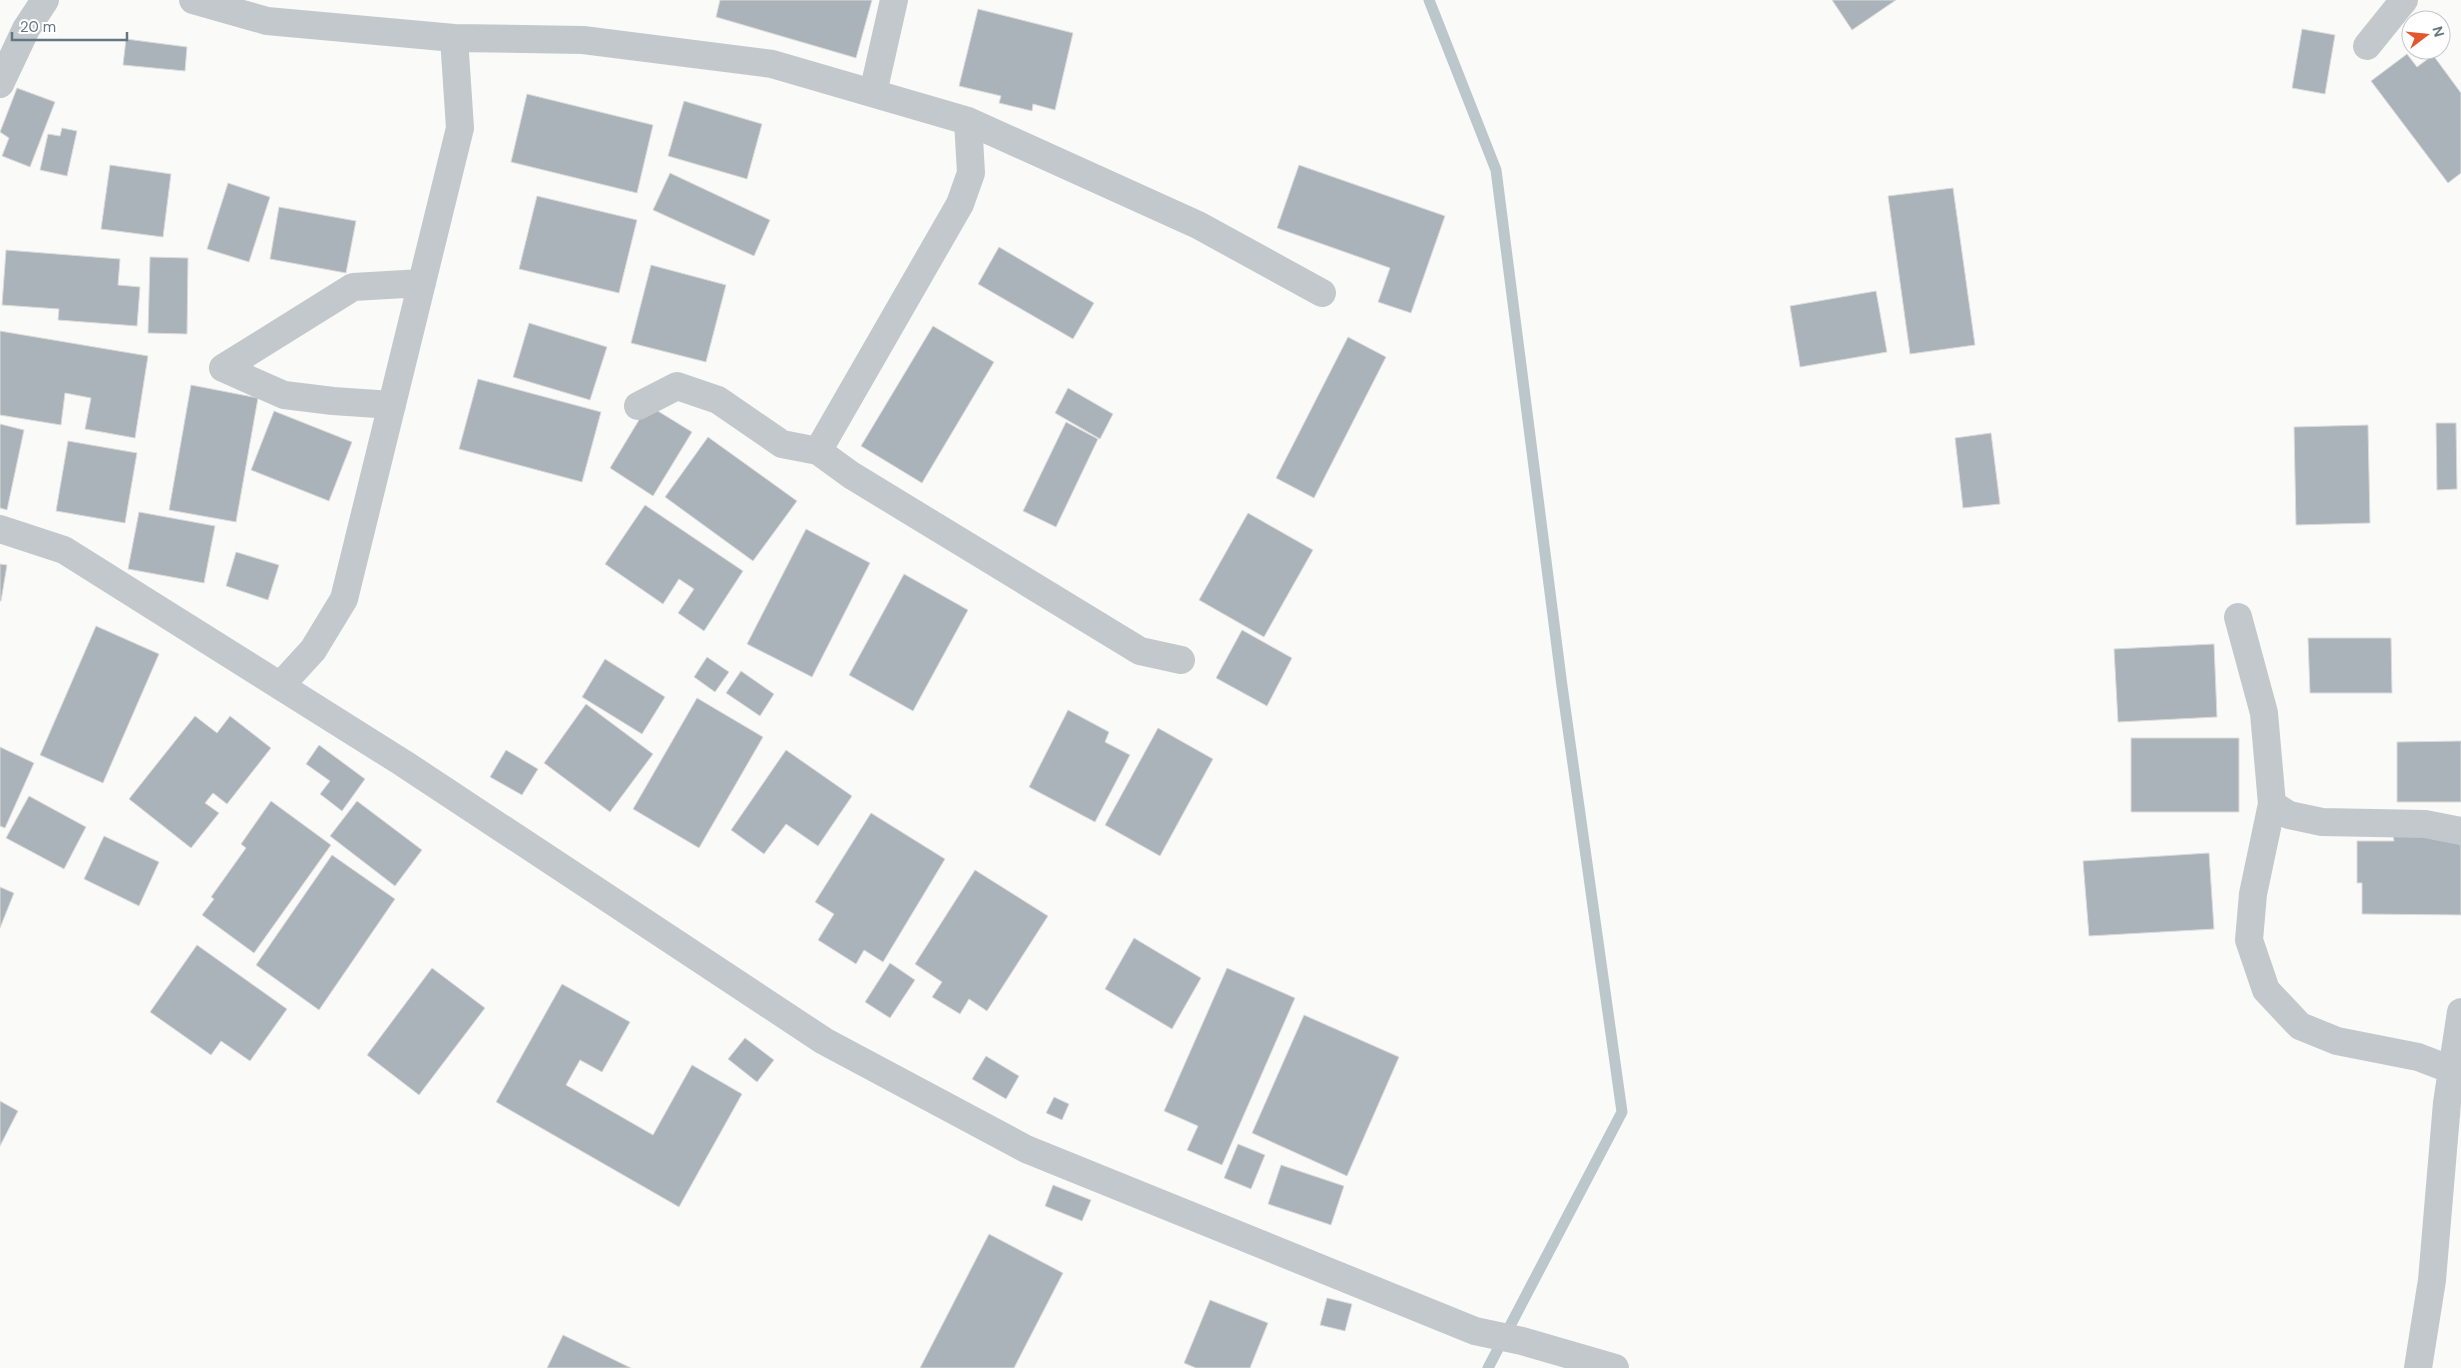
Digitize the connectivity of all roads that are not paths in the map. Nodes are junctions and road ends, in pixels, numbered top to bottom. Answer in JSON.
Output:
{"nodes":[{"id":1,"x":45,"y":0,"type":"edge"},
{"id":2,"x":193,"y":0,"type":"edge"},
{"id":3,"x":894,"y":0,"type":"edge"},
{"id":4,"x":2404,"y":0,"type":"edge"},
{"id":5,"x":13,"y":29,"type":"edge"},
{"id":6,"x":454,"y":38,"type":"junction"},
{"id":7,"x":2367,"y":46,"type":"dead end"},
{"id":8,"x":0,"y":84,"type":"edge"},
{"id":9,"x":873,"y":93,"type":"junction"},
{"id":10,"x":968,"y":121,"type":"junction"},
{"id":11,"x":422,"y":283,"type":"junction"},
{"id":12,"x":1322,"y":293,"type":"dead end"},
{"id":13,"x":392,"y":405,"type":"junction"},
{"id":14,"x":638,"y":406,"type":"dead end"},
{"id":15,"x":818,"y":451,"type":"junction"},
{"id":16,"x":0,"y":529,"type":"edge"},
{"id":17,"x":2238,"y":617,"type":"dead end"},
{"id":18,"x":1182,"y":660,"type":"dead end"},
{"id":19,"x":280,"y":686,"type":"junction"},
{"id":20,"x":2272,"y":804,"type":"junction"},
{"id":21,"x":2461,"y":831,"type":"edge"},
{"id":22,"x":2461,"y":1012,"type":"edge"},
{"id":23,"x":2452,"y":1070,"type":"junction"},
{"id":24,"x":1615,"y":1368,"type":"edge"},
{"id":25,"x":2418,"y":1368,"type":"edge"}],
"edges":[{"from":1,"to":5,"type":"street"},
{"from":2,"to":6,"type":"street"},
{"from":3,"to":9,"type":"street"},
{"from":4,"to":7,"type":"street"},
{"from":5,"to":8,"type":"street"},
{"from":6,"to":9,"type":"street"},
{"from":6,"to":11,"type":"street"},
{"from":9,"to":10,"type":"street"},
{"from":10,"to":12,"type":"street"},
{"from":10,"to":15,"type":"street"},
{"from":11,"to":13,"type":"street"},
{"from":11,"to":13,"type":"street"},
{"from":13,"to":19,"type":"street"},
{"from":14,"to":15,"type":"street"},
{"from":15,"to":18,"type":"street"},
{"from":16,"to":19,"type":"street"},
{"from":17,"to":20,"type":"street"},
{"from":19,"to":24,"type":"street"},
{"from":20,"to":21,"type":"street"},
{"from":20,"to":23,"type":"street"},
{"from":22,"to":23,"type":"street"},
{"from":23,"to":25,"type":"street"}]}
